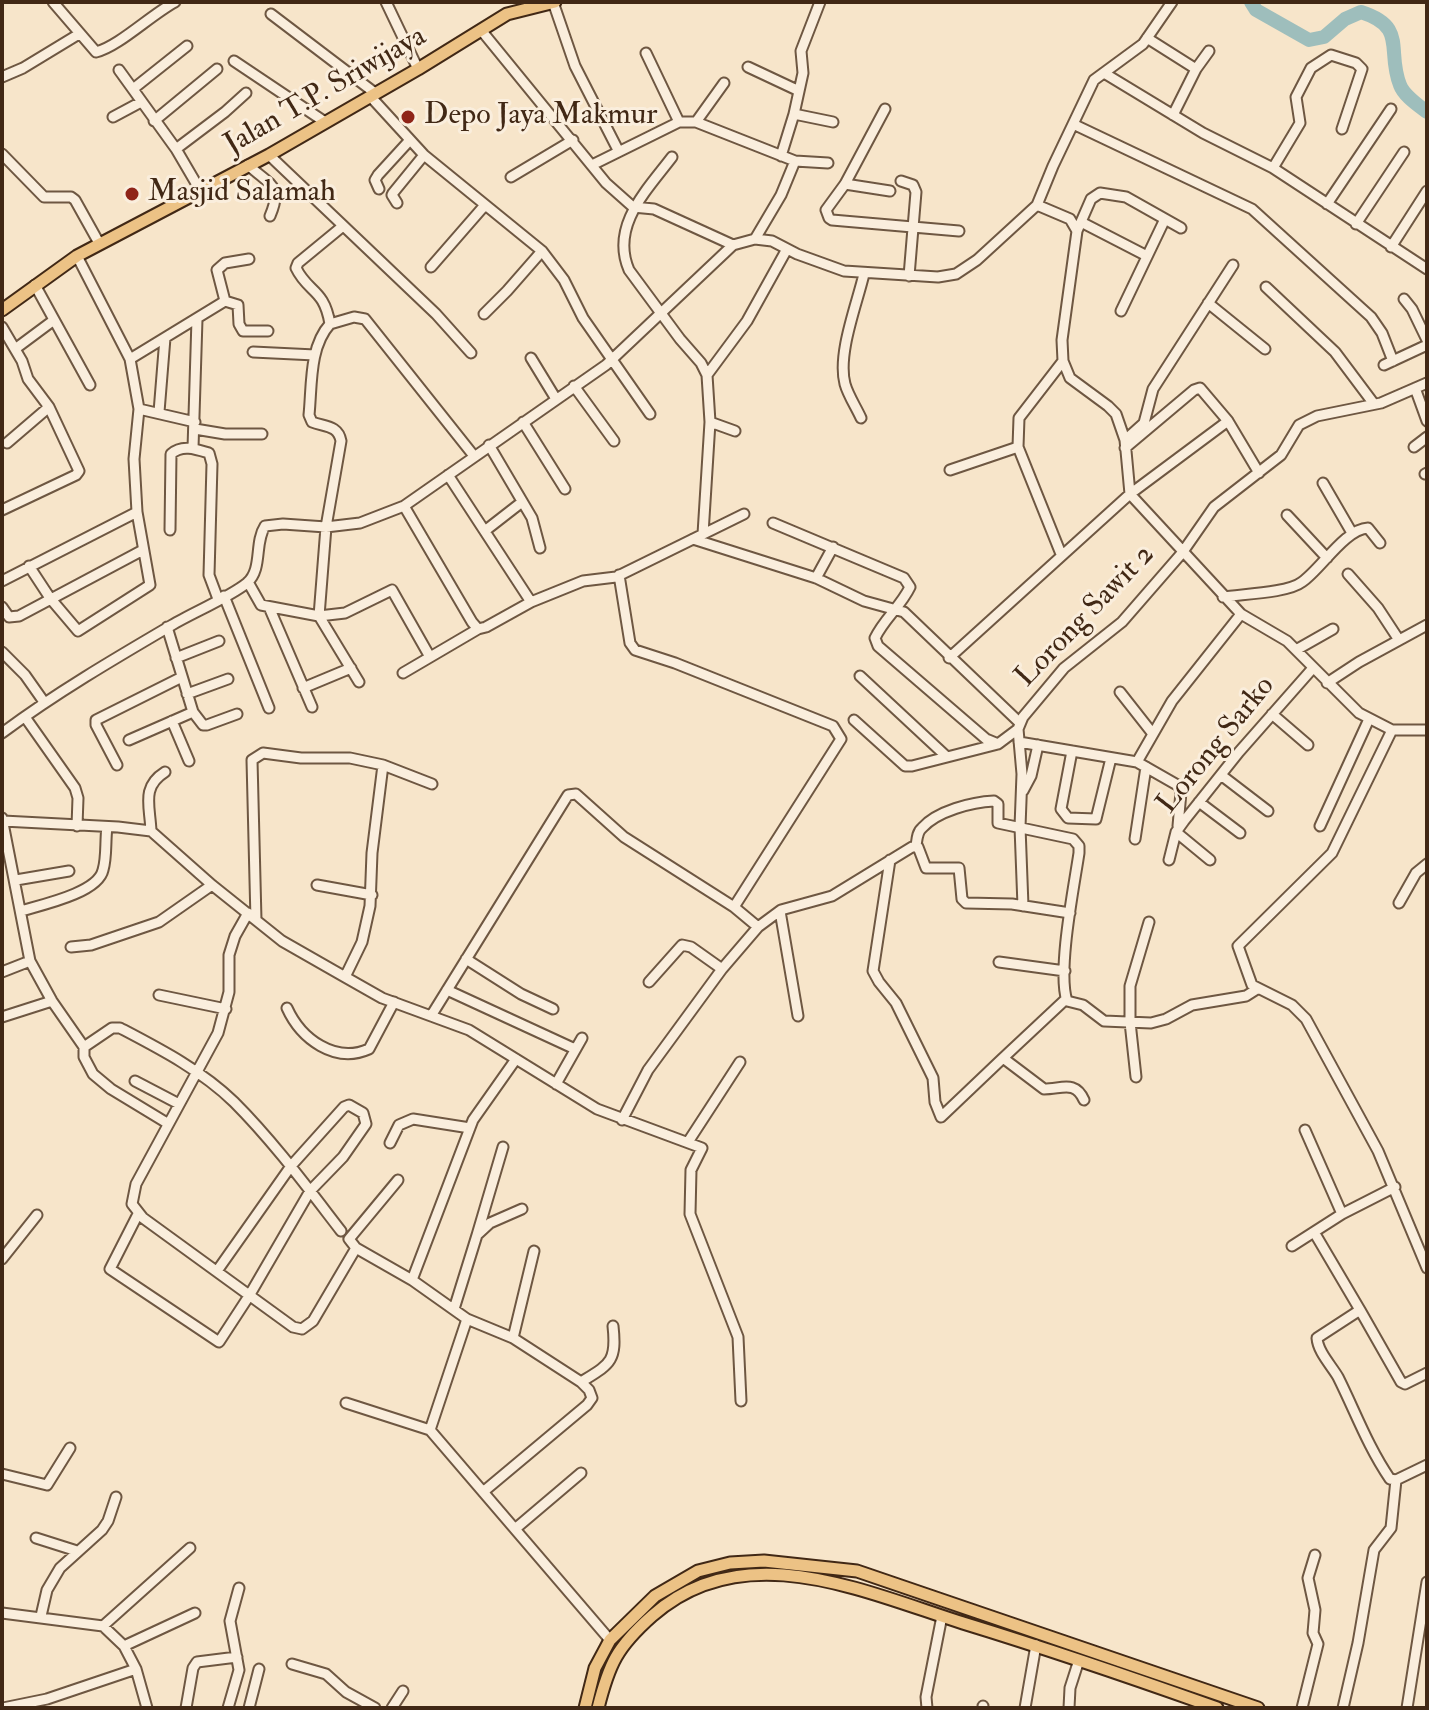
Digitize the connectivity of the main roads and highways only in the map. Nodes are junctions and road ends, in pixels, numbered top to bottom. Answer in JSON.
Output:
{"nodes":[{"id":1,"x":554,"y":2,"type":"edge"},
{"id":2,"x":2,"y":310,"type":"edge"},
{"id":3,"x":1068,"y":1649,"type":"junction"},
{"id":4,"x":585,"y":1708,"type":"edge"},
{"id":5,"x":598,"y":1708,"type":"edge"},
{"id":6,"x":1217,"y":1708,"type":"edge"},
{"id":7,"x":1258,"y":1708,"type":"edge"}],
"edges":[{"from":1,"to":2,"type":"main road","name":"Jalan T.P. Sriwijaya"},
{"from":3,"to":4,"type":"main road"},
{"from":3,"to":5,"type":"main road"},
{"from":3,"to":6,"type":"main road"},
{"from":3,"to":7,"type":"main road"}]}
